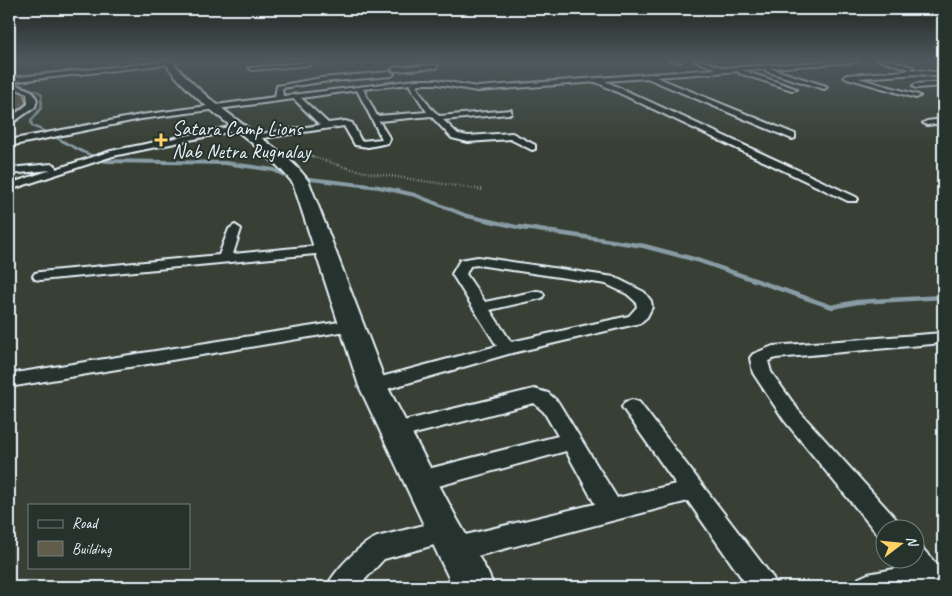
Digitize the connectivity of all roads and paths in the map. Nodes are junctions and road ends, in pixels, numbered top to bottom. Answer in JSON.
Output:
{"nodes":[{"id":1,"x":19,"y":88,"type":"edge"},
{"id":2,"x":191,"y":88,"type":"edge"},
{"id":3,"x":279,"y":88,"type":"edge"},
{"id":4,"x":359,"y":88,"type":"joint"},
{"id":5,"x":414,"y":88,"type":"edge"},
{"id":6,"x":463,"y":88,"type":"edge"},
{"id":7,"x":486,"y":88,"type":"edge"},
{"id":8,"x":613,"y":88,"type":"edge"},
{"id":9,"x":676,"y":88,"type":"edge"},
{"id":10,"x":790,"y":88,"type":"edge"},
{"id":11,"x":886,"y":88,"type":"edge"},
{"id":12,"x":794,"y":89,"type":"dead end"},
{"id":13,"x":916,"y":96,"type":"dead end"},
{"id":14,"x":296,"y":97,"type":"junction"},
{"id":15,"x":279,"y":99,"type":"junction"},
{"id":16,"x":212,"y":107,"type":"junction"},
{"id":17,"x":508,"y":112,"type":"dead end"},
{"id":18,"x":432,"y":113,"type":"junction"},
{"id":19,"x":372,"y":116,"type":"junction"},
{"id":20,"x":943,"y":121,"type":"edge"},
{"id":21,"x":9,"y":123,"type":"edge"},
{"id":22,"x":927,"y":123,"type":"dead end"},
{"id":23,"x":326,"y":126,"type":"junction"},
{"id":24,"x":239,"y":127,"type":"junction"},
{"id":25,"x":792,"y":136,"type":"dead end"},
{"id":26,"x":254,"y":138,"type":"junction"},
{"id":27,"x":9,"y":143,"type":"edge"},
{"id":28,"x":532,"y":147,"type":"dead end"},
{"id":29,"x":81,"y":164,"type":"junction"},
{"id":30,"x":286,"y":166,"type":"junction"},
{"id":31,"x":9,"y":171,"type":"edge"},
{"id":32,"x":9,"y":188,"type":"edge"},
{"id":33,"x":484,"y":190,"type":"dead end"},
{"id":34,"x":852,"y":199,"type":"dead end"},
{"id":35,"x":235,"y":229,"type":"dead end"},
{"id":36,"x":326,"y":249,"type":"junction"},
{"id":37,"x":225,"y":258,"type":"junction"},
{"id":38,"x":40,"y":276,"type":"dead end"},
{"id":39,"x":538,"y":296,"type":"dead end"},
{"id":40,"x":481,"y":308,"type":"junction"},
{"id":41,"x":352,"y":325,"type":"junction"},
{"id":42,"x":943,"y":338,"type":"edge"},
{"id":43,"x":508,"y":349,"type":"junction"},
{"id":44,"x":9,"y":381,"type":"edge"},
{"id":45,"x":373,"y":386,"type":"junction"},
{"id":46,"x":632,"y":407,"type":"dead end"},
{"id":47,"x":395,"y":432,"type":"junction"},
{"id":48,"x":571,"y":441,"type":"junction"},
{"id":49,"x":420,"y":481,"type":"junction"},
{"id":50,"x":694,"y":490,"type":"junction"},
{"id":51,"x":612,"y":511,"type":"junction"},
{"id":52,"x":879,"y":518,"type":"edge"},
{"id":53,"x":449,"y":540,"type":"junction"},
{"id":54,"x":931,"y":574,"type":"edge"},
{"id":55,"x":340,"y":587,"type":"edge"},
{"id":56,"x":474,"y":587,"type":"edge"},
{"id":57,"x":764,"y":587,"type":"edge"},
{"id":58,"x":868,"y":587,"type":"edge"}],
"edges":[{"from":1,"to":21,"type":"street"},
{"from":2,"to":16,"type":"main road"},
{"from":3,"to":15,"type":"street"},
{"from":4,"to":14,"type":"street"},
{"from":4,"to":19,"type":"street"},
{"from":5,"to":18,"type":"street"},
{"from":6,"to":7,"type":"street"},
{"from":8,"to":34,"type":"street"},
{"from":9,"to":25,"type":"street"},
{"from":10,"to":12,"type":"street"},
{"from":11,"to":13,"type":"street"},
{"from":14,"to":15,"type":"street"},
{"from":14,"to":23,"type":"street"},
{"from":15,"to":16,"type":"street"},
{"from":16,"to":24,"type":"main road"},
{"from":16,"to":27,"type":"street"},
{"from":17,"to":18,"type":"street"},
{"from":18,"to":19,"type":"street"},
{"from":18,"to":28,"type":"street"},
{"from":19,"to":23,"type":"street"},
{"from":20,"to":22,"type":"street"},
{"from":23,"to":26,"type":"street"},
{"from":24,"to":26,"type":"main road"},
{"from":24,"to":29,"type":"street"},
{"from":26,"to":30,"type":"main road"},
{"from":29,"to":31,"type":"street"},
{"from":29,"to":32,"type":"street"},
{"from":30,"to":33,"type":"path"},
{"from":30,"to":36,"type":"main road"},
{"from":35,"to":37,"type":"street"},
{"from":36,"to":37,"type":"street"},
{"from":36,"to":41,"type":"main road"},
{"from":37,"to":38,"type":"street"},
{"from":39,"to":40,"type":"street"},
{"from":40,"to":43,"type":"street"},
{"from":40,"to":43,"type":"street"},
{"from":41,"to":44,"type":"street"},
{"from":41,"to":45,"type":"main road"},
{"from":42,"to":52,"type":"street"},
{"from":43,"to":45,"type":"street"},
{"from":45,"to":47,"type":"main road"},
{"from":46,"to":50,"type":"street"},
{"from":47,"to":48,"type":"street"},
{"from":47,"to":49,"type":"main road"},
{"from":48,"to":49,"type":"street"},
{"from":48,"to":51,"type":"street"},
{"from":49,"to":53,"type":"main road"},
{"from":50,"to":51,"type":"street"},
{"from":50,"to":57,"type":"street"},
{"from":51,"to":53,"type":"street"},
{"from":53,"to":55,"type":"street"},
{"from":53,"to":56,"type":"main road"},
{"from":54,"to":58,"type":"street"}]}
